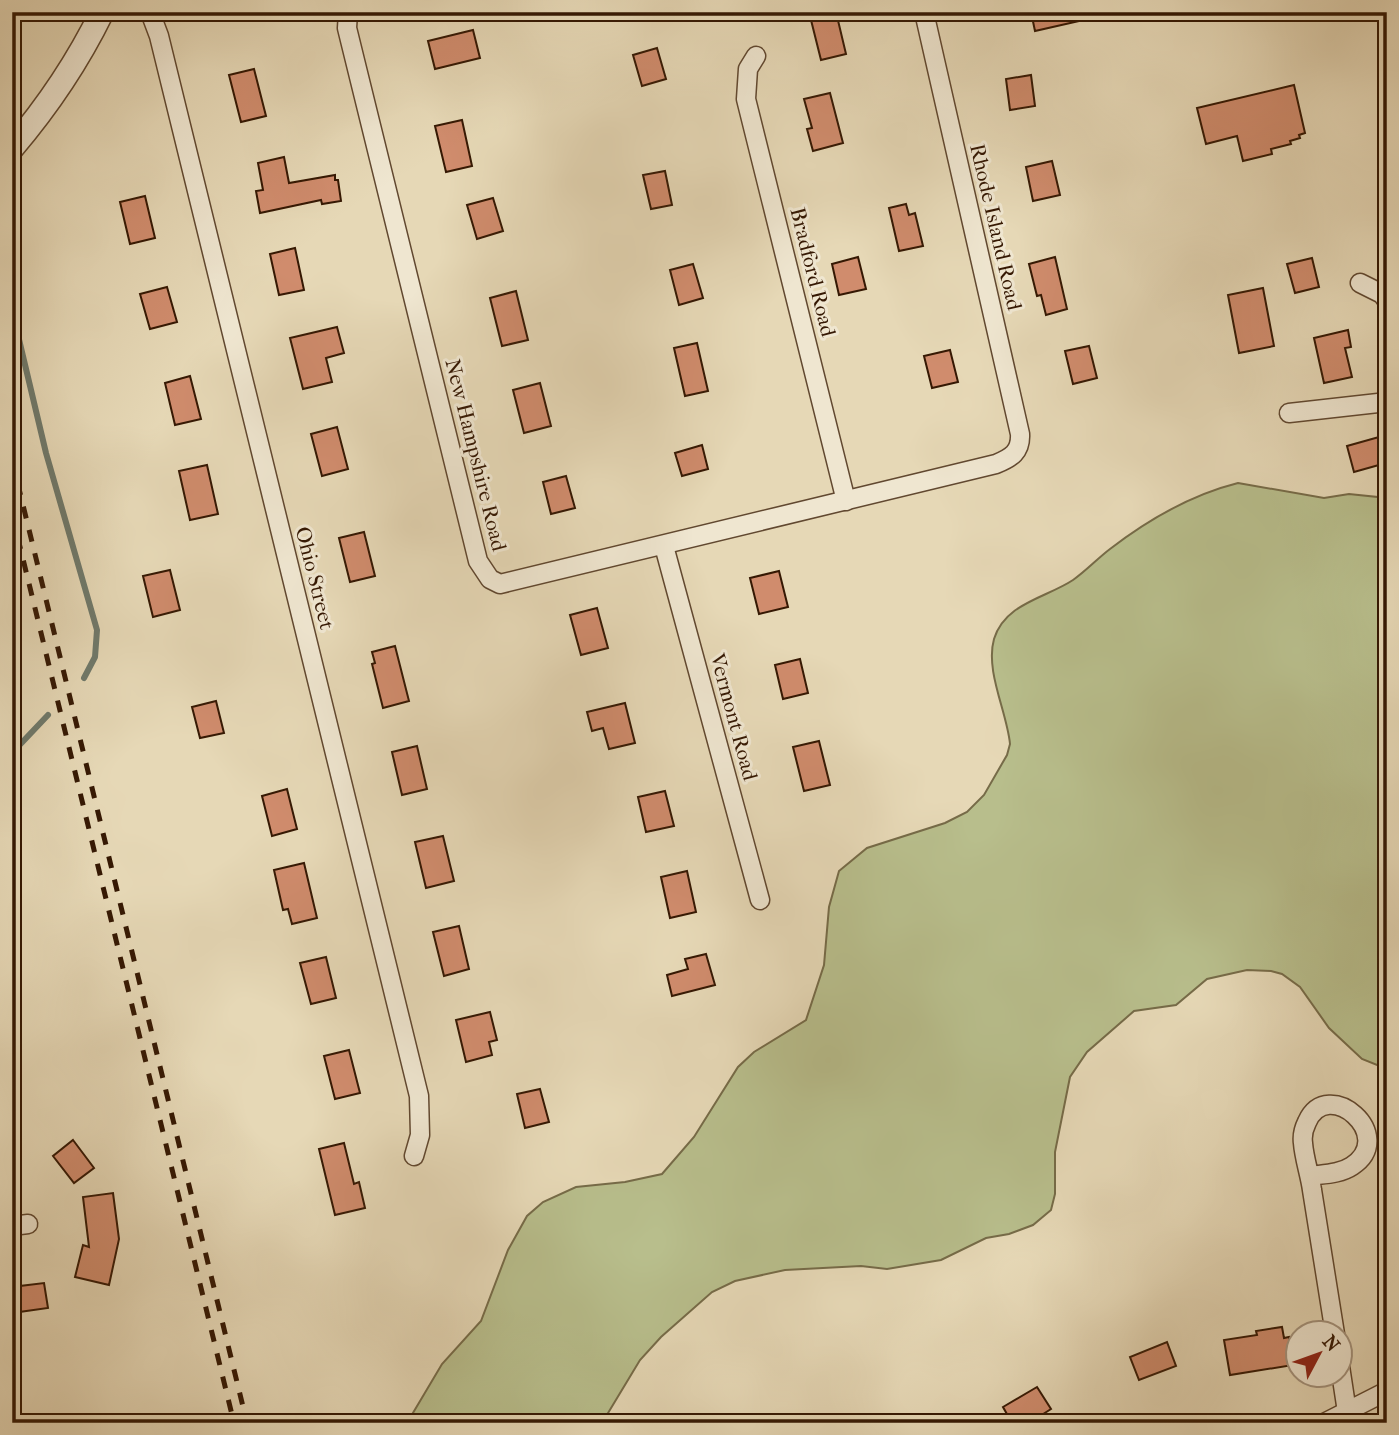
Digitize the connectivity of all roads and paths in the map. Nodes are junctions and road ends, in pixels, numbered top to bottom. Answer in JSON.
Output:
{"nodes":[{"id":1,"x":102,"y":12,"type":"edge"},
{"id":2,"x":150,"y":12,"type":"edge"},
{"id":3,"x":348,"y":12,"type":"edge"},
{"id":4,"x":924,"y":12,"type":"edge"},
{"id":5,"x":756,"y":56,"type":"dead end"},
{"id":6,"x":12,"y":148,"type":"edge"},
{"id":7,"x":1360,"y":283,"type":"dead end"},
{"id":8,"x":1387,"y":301,"type":"edge"},
{"id":9,"x":1387,"y":402,"type":"edge"},
{"id":10,"x":1289,"y":413,"type":"dead end"},
{"id":11,"x":1017,"y":452,"type":"joint"},
{"id":12,"x":846,"y":501,"type":"junction"},
{"id":13,"x":664,"y":546,"type":"junction"},
{"id":14,"x":760,"y":900,"type":"dead end"},
{"id":15,"x":414,"y":1156,"type":"dead end"},
{"id":16,"x":1310,"y":1176,"type":"dead end"},
{"id":17,"x":1333,"y":1320,"type":"edge"},
{"id":18,"x":1343,"y":1390,"type":"edge"},
{"id":19,"x":1387,"y":1391,"type":"edge"},
{"id":20,"x":1347,"y":1412,"type":"junction"},
{"id":21,"x":1324,"y":1423,"type":"edge"}],
"edges":[{"from":1,"to":6,"type":"street"},
{"from":2,"to":15,"type":"street","name":"Ohio Street"},
{"from":3,"to":13,"type":"street","name":"New Hampshire Road"},
{"from":4,"to":11,"type":"street","name":"Rhode Island Road"},
{"from":5,"to":12,"type":"street","name":"Bradford Road"},
{"from":7,"to":8,"type":"street"},
{"from":9,"to":10,"type":"street"},
{"from":11,"to":12,"type":"street","name":"New Hampshire Road"},
{"from":12,"to":13,"type":"street","name":"New Hampshire Road"},
{"from":13,"to":14,"type":"street","name":"Vermont Road"},
{"from":16,"to":17,"type":"street"},
{"from":18,"to":20,"type":"street"},
{"from":19,"to":20,"type":"street"},
{"from":20,"to":21,"type":"street"}]}
